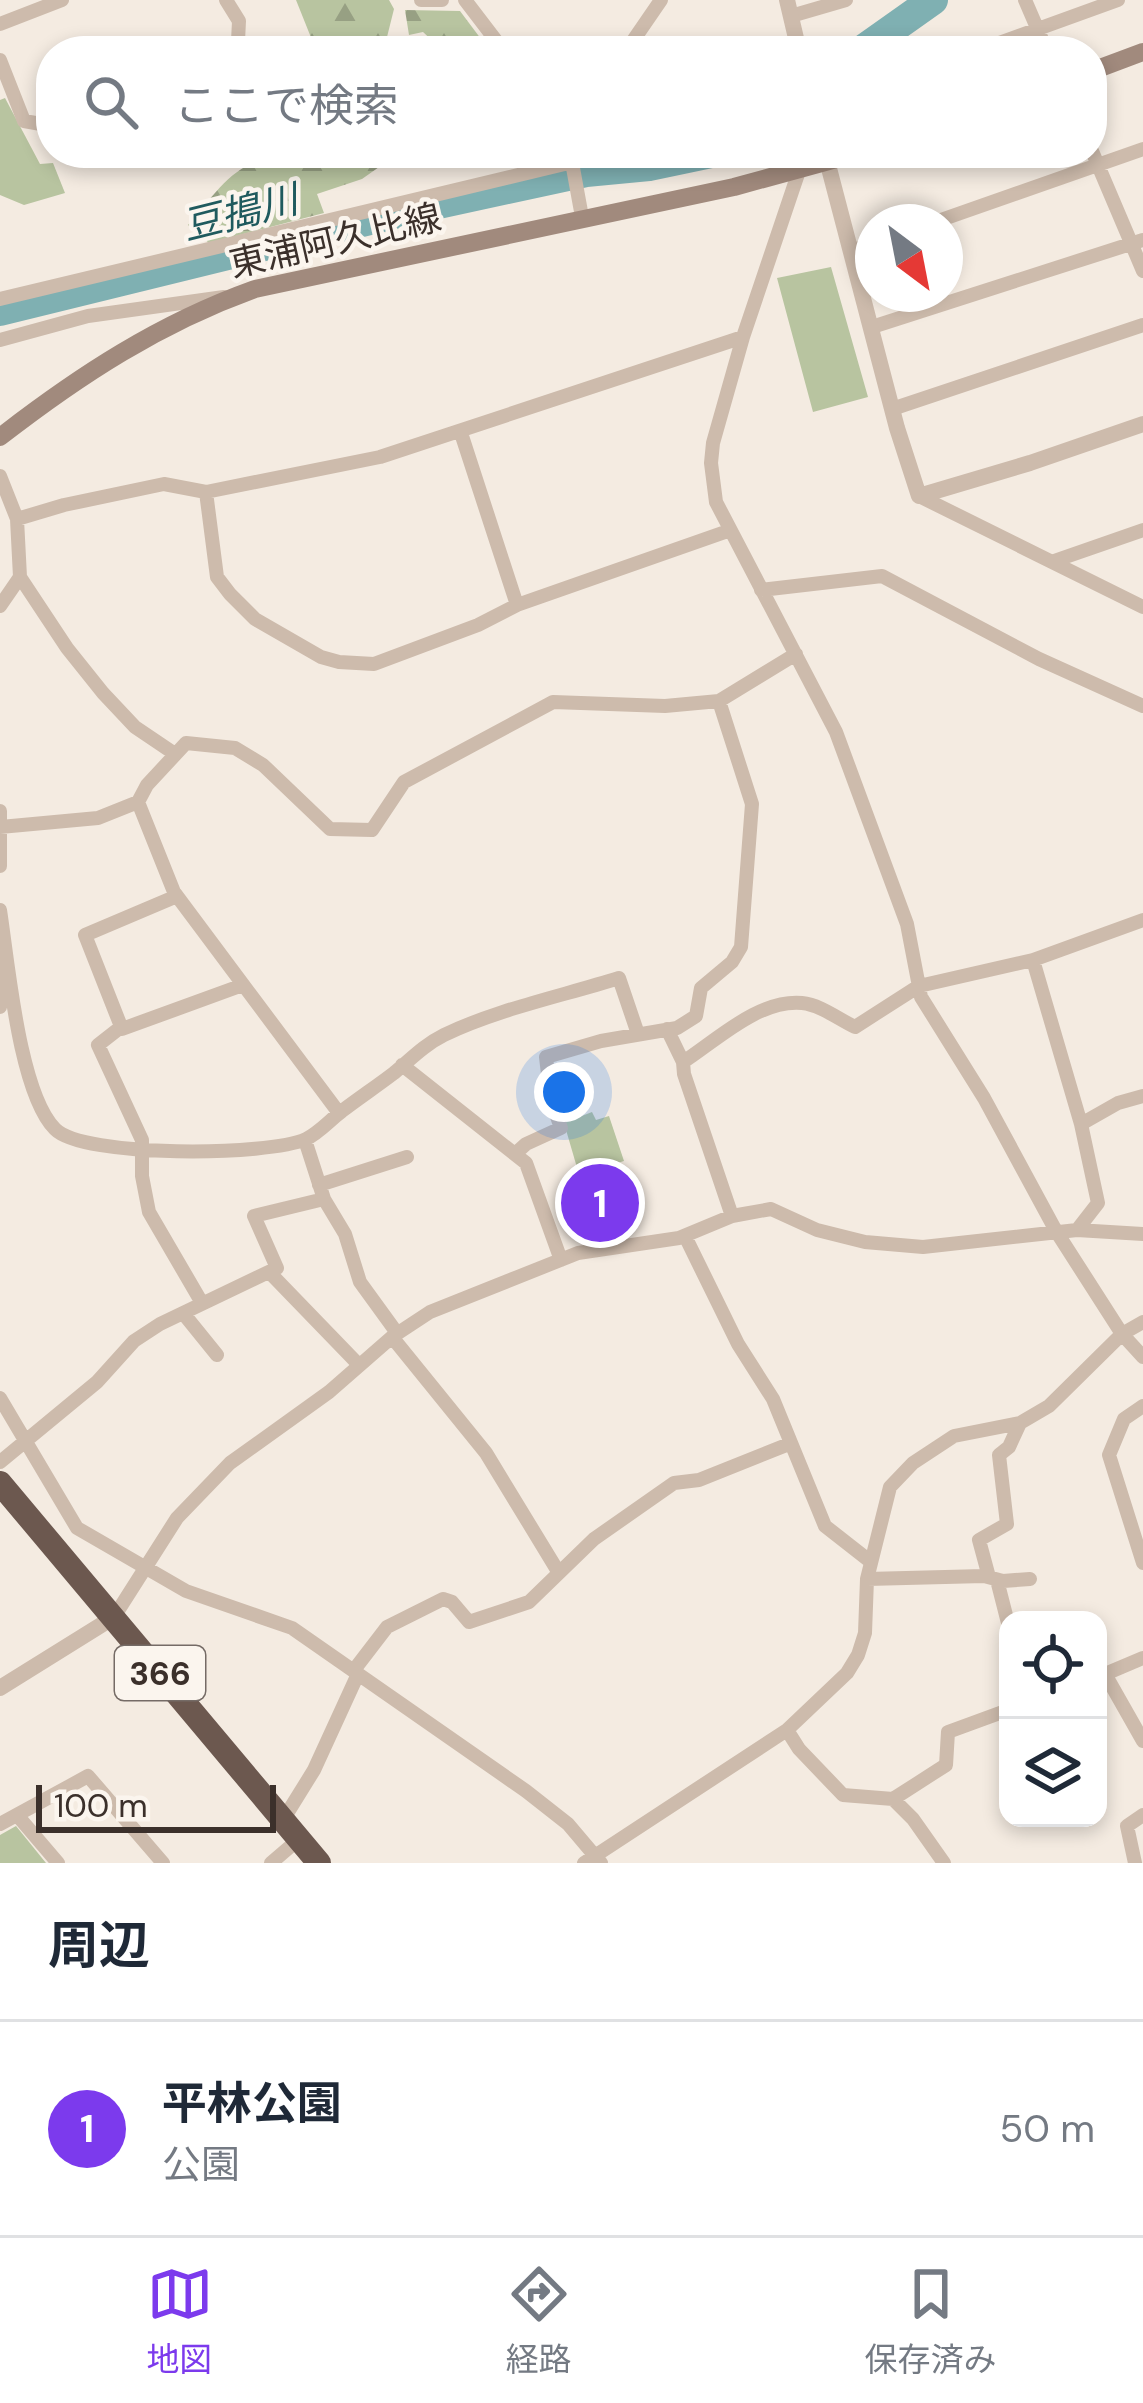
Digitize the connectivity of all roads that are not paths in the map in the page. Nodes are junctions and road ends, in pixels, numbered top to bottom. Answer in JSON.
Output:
{"nodes":[{"id":1,"x":62,"y":0,"type":"edge"},
{"id":2,"x":226,"y":0,"type":"edge"},
{"id":3,"x":421,"y":0,"type":"edge"},
{"id":4,"x":442,"y":0,"type":"edge"},
{"id":5,"x":465,"y":0,"type":"edge"},
{"id":6,"x":661,"y":0,"type":"edge"},
{"id":7,"x":846,"y":0,"type":"edge"},
{"id":8,"x":1025,"y":0,"type":"edge"},
{"id":9,"x":1118,"y":0,"type":"edge"},
{"id":10,"x":789,"y":8,"type":"edge"},
{"id":11,"x":0,"y":24,"type":"edge"},
{"id":12,"x":1037,"y":29,"type":"junction"},
{"id":13,"x":238,"y":36,"type":"edge"},
{"id":14,"x":493,"y":36,"type":"edge"},
{"id":15,"x":636,"y":36,"type":"edge"},
{"id":16,"x":1018,"y":36,"type":"edge"},
{"id":17,"x":1040,"y":36,"type":"edge"},
{"id":18,"x":1143,"y":52,"type":"edge"},
{"id":19,"x":0,"y":60,"type":"edge"},
{"id":20,"x":1107,"y":65,"type":"edge"},
{"id":21,"x":36,"y":123,"type":"edge"},
{"id":22,"x":1143,"y":149,"type":"edge"},
{"id":23,"x":1107,"y":156,"type":"edge"},
{"id":24,"x":527,"y":168,"type":"edge"},
{"id":25,"x":573,"y":168,"type":"edge"},
{"id":26,"x":806,"y":168,"type":"edge"},
{"id":27,"x":838,"y":168,"type":"edge"},
{"id":28,"x":1070,"y":168,"type":"edge"},
{"id":29,"x":1100,"y":168,"type":"edge"},
{"id":30,"x":799,"y":171,"type":"junction"},
{"id":31,"x":963,"y":210,"type":"edge"},
{"id":32,"x":580,"y":211,"type":"junction"},
{"id":33,"x":1137,"y":242,"type":"edge"},
{"id":34,"x":855,"y":250,"type":"edge"},
{"id":35,"x":851,"y":251,"type":"junction"},
{"id":36,"x":1143,"y":271,"type":"edge"},
{"id":37,"x":236,"y":296,"type":"junction"},
{"id":38,"x":0,"y":299,"type":"edge"},
{"id":39,"x":1143,"y":325,"type":"edge"},
{"id":40,"x":872,"y":327,"type":"junction"},
{"id":41,"x":743,"y":337,"type":"junction"},
{"id":42,"x":0,"y":340,"type":"edge"},
{"id":43,"x":892,"y":409,"type":"junction"},
{"id":44,"x":1143,"y":424,"type":"edge"},
{"id":45,"x":461,"y":433,"type":"junction"},
{"id":46,"x":0,"y":437,"type":"edge"},
{"id":47,"x":0,"y":476,"type":"edge"},
{"id":48,"x":206,"y":492,"type":"junction"},
{"id":49,"x":919,"y":496,"type":"junction"},
{"id":50,"x":17,"y":519,"type":"junction"},
{"id":51,"x":1143,"y":530,"type":"edge"},
{"id":52,"x":728,"y":531,"type":"junction"},
{"id":53,"x":1054,"y":561,"type":"junction"},
{"id":54,"x":20,"y":577,"type":"junction"},
{"id":55,"x":760,"y":590,"type":"junction"},
{"id":56,"x":517,"y":605,"type":"junction"},
{"id":57,"x":0,"y":606,"type":"edge"},
{"id":58,"x":1143,"y":607,"type":"edge"},
{"id":59,"x":796,"y":654,"type":"junction"},
{"id":60,"x":719,"y":700,"type":"junction"},
{"id":61,"x":1143,"y":706,"type":"edge"},
{"id":62,"x":176,"y":754,"type":"junction"},
{"id":63,"x":138,"y":802,"type":"junction"},
{"id":64,"x":0,"y":811,"type":"edge"},
{"id":65,"x":1,"y":827,"type":"edge"},
{"id":66,"x":0,"y":866,"type":"edge"},
{"id":67,"x":177,"y":896,"type":"junction"},
{"id":68,"x":0,"y":910,"type":"edge"},
{"id":69,"x":1143,"y":920,"type":"edge"},
{"id":70,"x":5,"y":941,"type":"junction"},
{"id":71,"x":1034,"y":960,"type":"junction"},
{"id":72,"x":240,"y":986,"type":"junction"},
{"id":73,"x":920,"y":986,"type":"junction"},
{"id":74,"x":0,"y":1006,"type":"edge"},
{"id":75,"x":121,"y":1027,"type":"junction"},
{"id":76,"x":667,"y":1030,"type":"junction"},
{"id":77,"x":638,"y":1034,"type":"junction"},
{"id":78,"x":683,"y":1062,"type":"junction"},
{"id":79,"x":402,"y":1065,"type":"junction"},
{"id":80,"x":1143,"y":1096,"type":"edge"},
{"id":81,"x":339,"y":1113,"type":"junction"},
{"id":82,"x":1082,"y":1124,"type":"junction"},
{"id":83,"x":305,"y":1140,"type":"junction"},
{"id":84,"x":140,"y":1150,"type":"junction"},
{"id":85,"x":516,"y":1153,"type":"junction"},
{"id":86,"x":407,"y":1157,"type":"dead end"},
{"id":87,"x":321,"y":1192,"type":"junction"},
{"id":88,"x":732,"y":1216,"type":"junction"},
{"id":89,"x":1076,"y":1229,"type":"junction"},
{"id":90,"x":1056,"y":1232,"type":"junction"},
{"id":91,"x":1143,"y":1234,"type":"edge"},
{"id":92,"x":685,"y":1236,"type":"junction"},
{"id":93,"x":561,"y":1260,"type":"junction"},
{"id":94,"x":270,"y":1273,"type":"junction"},
{"id":95,"x":202,"y":1304,"type":"junction"},
{"id":96,"x":184,"y":1312,"type":"junction"},
{"id":97,"x":1143,"y":1322,"type":"edge"},
{"id":98,"x":1122,"y":1334,"type":"junction"},
{"id":99,"x":395,"y":1335,"type":"junction"},
{"id":100,"x":217,"y":1355,"type":"dead end"},
{"id":101,"x":1143,"y":1357,"type":"edge"},
{"id":102,"x":359,"y":1365,"type":"junction"},
{"id":103,"x":0,"y":1398,"type":"edge"},
{"id":104,"x":1143,"y":1406,"type":"edge"},
{"id":105,"x":1020,"y":1423,"type":"junction"},
{"id":106,"x":28,"y":1440,"type":"junction"},
{"id":107,"x":789,"y":1444,"type":"junction"},
{"id":108,"x":0,"y":1462,"type":"edge"},
{"id":109,"x":0,"y":1483,"type":"edge"},
{"id":110,"x":871,"y":1562,"type":"junction"},
{"id":111,"x":1143,"y":1563,"type":"edge"},
{"id":112,"x":148,"y":1566,"type":"junction"},
{"id":113,"x":559,"y":1573,"type":"junction"},
{"id":114,"x":993,"y":1578,"type":"junction"},
{"id":115,"x":867,"y":1579,"type":"junction"},
{"id":116,"x":1030,"y":1579,"type":"dead end"},
{"id":117,"x":1004,"y":1611,"type":"edge"},
{"id":118,"x":114,"y":1617,"type":"junction"},
{"id":119,"x":1143,"y":1658,"type":"edge"},
{"id":120,"x":356,"y":1672,"type":"junction"},
{"id":121,"x":1107,"y":1674,"type":"edge"},
{"id":122,"x":1107,"y":1684,"type":"edge"},
{"id":123,"x":0,"y":1688,"type":"edge"},
{"id":124,"x":999,"y":1713,"type":"edge"},
{"id":125,"x":787,"y":1730,"type":"junction"},
{"id":126,"x":1143,"y":1741,"type":"edge"},
{"id":127,"x":893,"y":1799,"type":"junction"},
{"id":128,"x":17,"y":1814,"type":"junction"},
{"id":129,"x":1143,"y":1815,"type":"edge"},
{"id":130,"x":0,"y":1824,"type":"edge"},
{"id":131,"x":291,"y":1829,"type":"junction"},
{"id":132,"x":593,"y":1860,"type":"edge"},
{"id":133,"x":58,"y":1863,"type":"edge"},
{"id":134,"x":163,"y":1863,"type":"edge"},
{"id":135,"x":271,"y":1863,"type":"edge"},
{"id":136,"x":319,"y":1863,"type":"edge"},
{"id":137,"x":944,"y":1863,"type":"edge"},
{"id":138,"x":1136,"y":1863,"type":"edge"}],
"edges":[{"from":1,"to":11,"type":"street"},
{"from":2,"to":13,"type":"street"},
{"from":3,"to":4,"type":"street"},
{"from":5,"to":14,"type":"street"},
{"from":6,"to":15,"type":"street"},
{"from":7,"to":10,"type":"street"},
{"from":8,"to":12,"type":"street"},
{"from":9,"to":12,"type":"street"},
{"from":12,"to":16,"type":"street"},
{"from":12,"to":17,"type":"street"},
{"from":18,"to":20,"type":"main road"},
{"from":19,"to":21,"type":"street"},
{"from":22,"to":23,"type":"street"},
{"from":24,"to":38,"type":"street"},
{"from":25,"to":32,"type":"street"},
{"from":26,"to":30,"type":"main road","name":"東浦阿久比線"},
{"from":27,"to":35,"type":"street"},
{"from":28,"to":31,"type":"street"},
{"from":29,"to":33,"type":"street"},
{"from":30,"to":32,"type":"main road","name":"東浦阿久比線"},
{"from":30,"to":41,"type":"street"},
{"from":32,"to":37,"type":"main road","name":"東浦阿久比線"},
{"from":33,"to":36,"type":"street"},
{"from":33,"to":40,"type":"street"},
{"from":34,"to":35,"type":"street"},
{"from":35,"to":40,"type":"street"},
{"from":37,"to":42,"type":"street"},
{"from":37,"to":46,"type":"main road","name":"東浦阿久比線"},
{"from":39,"to":43,"type":"street"},
{"from":40,"to":43,"type":"street"},
{"from":41,"to":45,"type":"street"},
{"from":41,"to":52,"type":"street"},
{"from":43,"to":49,"type":"street"},
{"from":44,"to":49,"type":"street"},
{"from":45,"to":48,"type":"street"},
{"from":45,"to":56,"type":"street"},
{"from":47,"to":50,"type":"street"},
{"from":48,"to":50,"type":"street"},
{"from":48,"to":56,"type":"street"},
{"from":49,"to":53,"type":"street"},
{"from":50,"to":54,"type":"street"},
{"from":51,"to":53,"type":"street"},
{"from":52,"to":55,"type":"street"},
{"from":52,"to":56,"type":"street"},
{"from":53,"to":58,"type":"street"},
{"from":54,"to":57,"type":"street"},
{"from":54,"to":62,"type":"street"},
{"from":55,"to":59,"type":"street"},
{"from":55,"to":61,"type":"street"},
{"from":59,"to":60,"type":"street"},
{"from":59,"to":73,"type":"street"},
{"from":60,"to":62,"type":"street"},
{"from":60,"to":76,"type":"street"},
{"from":62,"to":63,"type":"street"},
{"from":63,"to":65,"type":"street"},
{"from":63,"to":67,"type":"street"},
{"from":64,"to":65,"type":"street"},
{"from":65,"to":66,"type":"street"},
{"from":67,"to":72,"type":"street"},
{"from":67,"to":75,"type":"street"},
{"from":68,"to":70,"type":"street"},
{"from":69,"to":71,"type":"street"},
{"from":70,"to":74,"type":"street"},
{"from":70,"to":84,"type":"street"},
{"from":71,"to":73,"type":"street"},
{"from":71,"to":82,"type":"street"},
{"from":72,"to":75,"type":"street"},
{"from":72,"to":81,"type":"street"},
{"from":73,"to":78,"type":"street"},
{"from":73,"to":90,"type":"street"},
{"from":75,"to":84,"type":"street"},
{"from":76,"to":77,"type":"street"},
{"from":76,"to":78,"type":"street"},
{"from":77,"to":79,"type":"street"},
{"from":77,"to":85,"type":"street"},
{"from":78,"to":88,"type":"street"},
{"from":79,"to":81,"type":"street"},
{"from":79,"to":85,"type":"street"},
{"from":80,"to":82,"type":"street"},
{"from":81,"to":83,"type":"street"},
{"from":82,"to":89,"type":"street"},
{"from":83,"to":84,"type":"street"},
{"from":83,"to":87,"type":"street"},
{"from":84,"to":95,"type":"street"},
{"from":85,"to":93,"type":"street"},
{"from":86,"to":87,"type":"street"},
{"from":87,"to":94,"type":"street"},
{"from":87,"to":99,"type":"street"},
{"from":88,"to":90,"type":"street"},
{"from":88,"to":92,"type":"street"},
{"from":89,"to":90,"type":"street"},
{"from":89,"to":91,"type":"street"},
{"from":90,"to":98,"type":"street"},
{"from":92,"to":93,"type":"street"},
{"from":92,"to":107,"type":"street"},
{"from":93,"to":99,"type":"street"},
{"from":94,"to":95,"type":"street"},
{"from":94,"to":102,"type":"street"},
{"from":95,"to":96,"type":"street"},
{"from":96,"to":100,"type":"street"},
{"from":96,"to":106,"type":"street"},
{"from":97,"to":98,"type":"street"},
{"from":98,"to":101,"type":"street"},
{"from":98,"to":105,"type":"street"},
{"from":99,"to":102,"type":"street"},
{"from":99,"to":113,"type":"street"},
{"from":102,"to":112,"type":"street"},
{"from":103,"to":106,"type":"street"},
{"from":104,"to":111,"type":"street"},
{"from":105,"to":110,"type":"street"},
{"from":105,"to":114,"type":"street"},
{"from":106,"to":108,"type":"street"},
{"from":106,"to":112,"type":"street"},
{"from":107,"to":110,"type":"street"},
{"from":107,"to":113,"type":"street"},
{"from":109,"to":118,"type":"highway","number":"366"},
{"from":110,"to":115,"type":"street"},
{"from":112,"to":118,"type":"street"},
{"from":112,"to":120,"type":"street"},
{"from":113,"to":120,"type":"street"},
{"from":114,"to":115,"type":"street"},
{"from":114,"to":116,"type":"street"},
{"from":114,"to":117,"type":"street"},
{"from":115,"to":125,"type":"street"},
{"from":118,"to":123,"type":"street"},
{"from":118,"to":131,"type":"highway","number":"366"},
{"from":119,"to":121,"type":"street"},
{"from":120,"to":131,"type":"street"},
{"from":120,"to":132,"type":"street"},
{"from":122,"to":126,"type":"street"},
{"from":124,"to":127,"type":"street"},
{"from":125,"to":127,"type":"street"},
{"from":125,"to":132,"type":"street"},
{"from":127,"to":137,"type":"street"},
{"from":128,"to":130,"type":"street"},
{"from":128,"to":133,"type":"street"},
{"from":128,"to":134,"type":"street"},
{"from":129,"to":138,"type":"street"},
{"from":131,"to":135,"type":"street"},
{"from":131,"to":136,"type":"highway","number":"366"}]}
